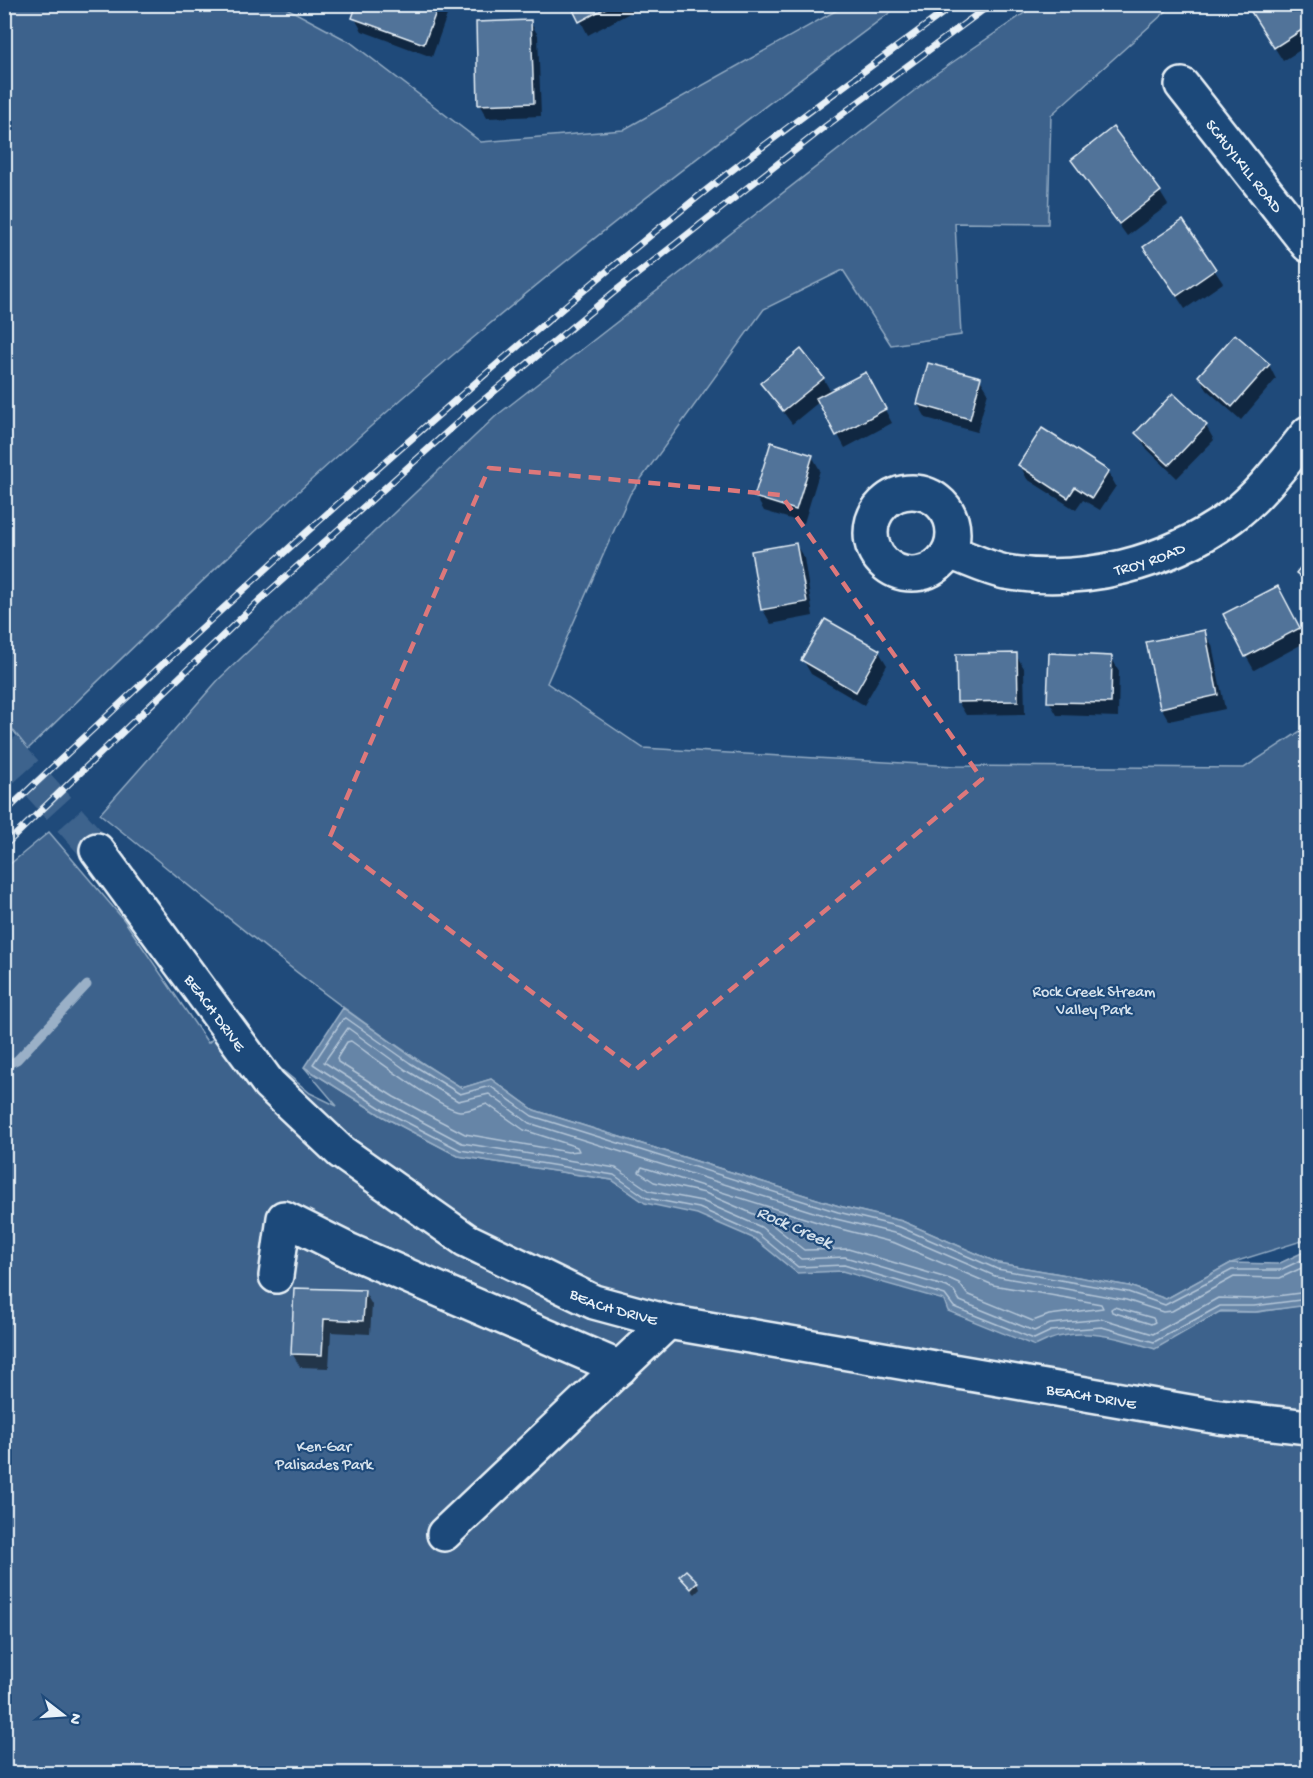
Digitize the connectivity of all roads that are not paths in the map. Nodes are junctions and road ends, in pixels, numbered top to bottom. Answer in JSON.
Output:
{"nodes":[{"id":1,"x":1182,"y":85,"type":"dead end"},
{"id":2,"x":1308,"y":245,"type":"edge"},
{"id":3,"x":1308,"y":432,"type":"edge"},
{"id":4,"x":949,"y":552,"type":"dead end"},
{"id":5,"x":97,"y":850,"type":"tunnel mouth"},
{"id":6,"x":276,"y":1276,"type":"dead end"},
{"id":7,"x":668,"y":1322,"type":"junction"},
{"id":8,"x":620,"y":1368,"type":"junction"},
{"id":9,"x":1308,"y":1428,"type":"edge"},
{"id":10,"x":444,"y":1534,"type":"dead end"}],
"edges":[{"from":1,"to":2,"type":"street","name":"SCHUYLKILL ROAD"},
{"from":3,"to":4,"type":"street","name":"TROY ROAD"},
{"from":5,"to":7,"type":"street","name":"BEACH DRIVE"},
{"from":6,"to":8,"type":"street"},
{"from":7,"to":8,"type":"street"},
{"from":7,"to":9,"type":"street","name":"BEACH DRIVE"},
{"from":8,"to":10,"type":"street"}]}
